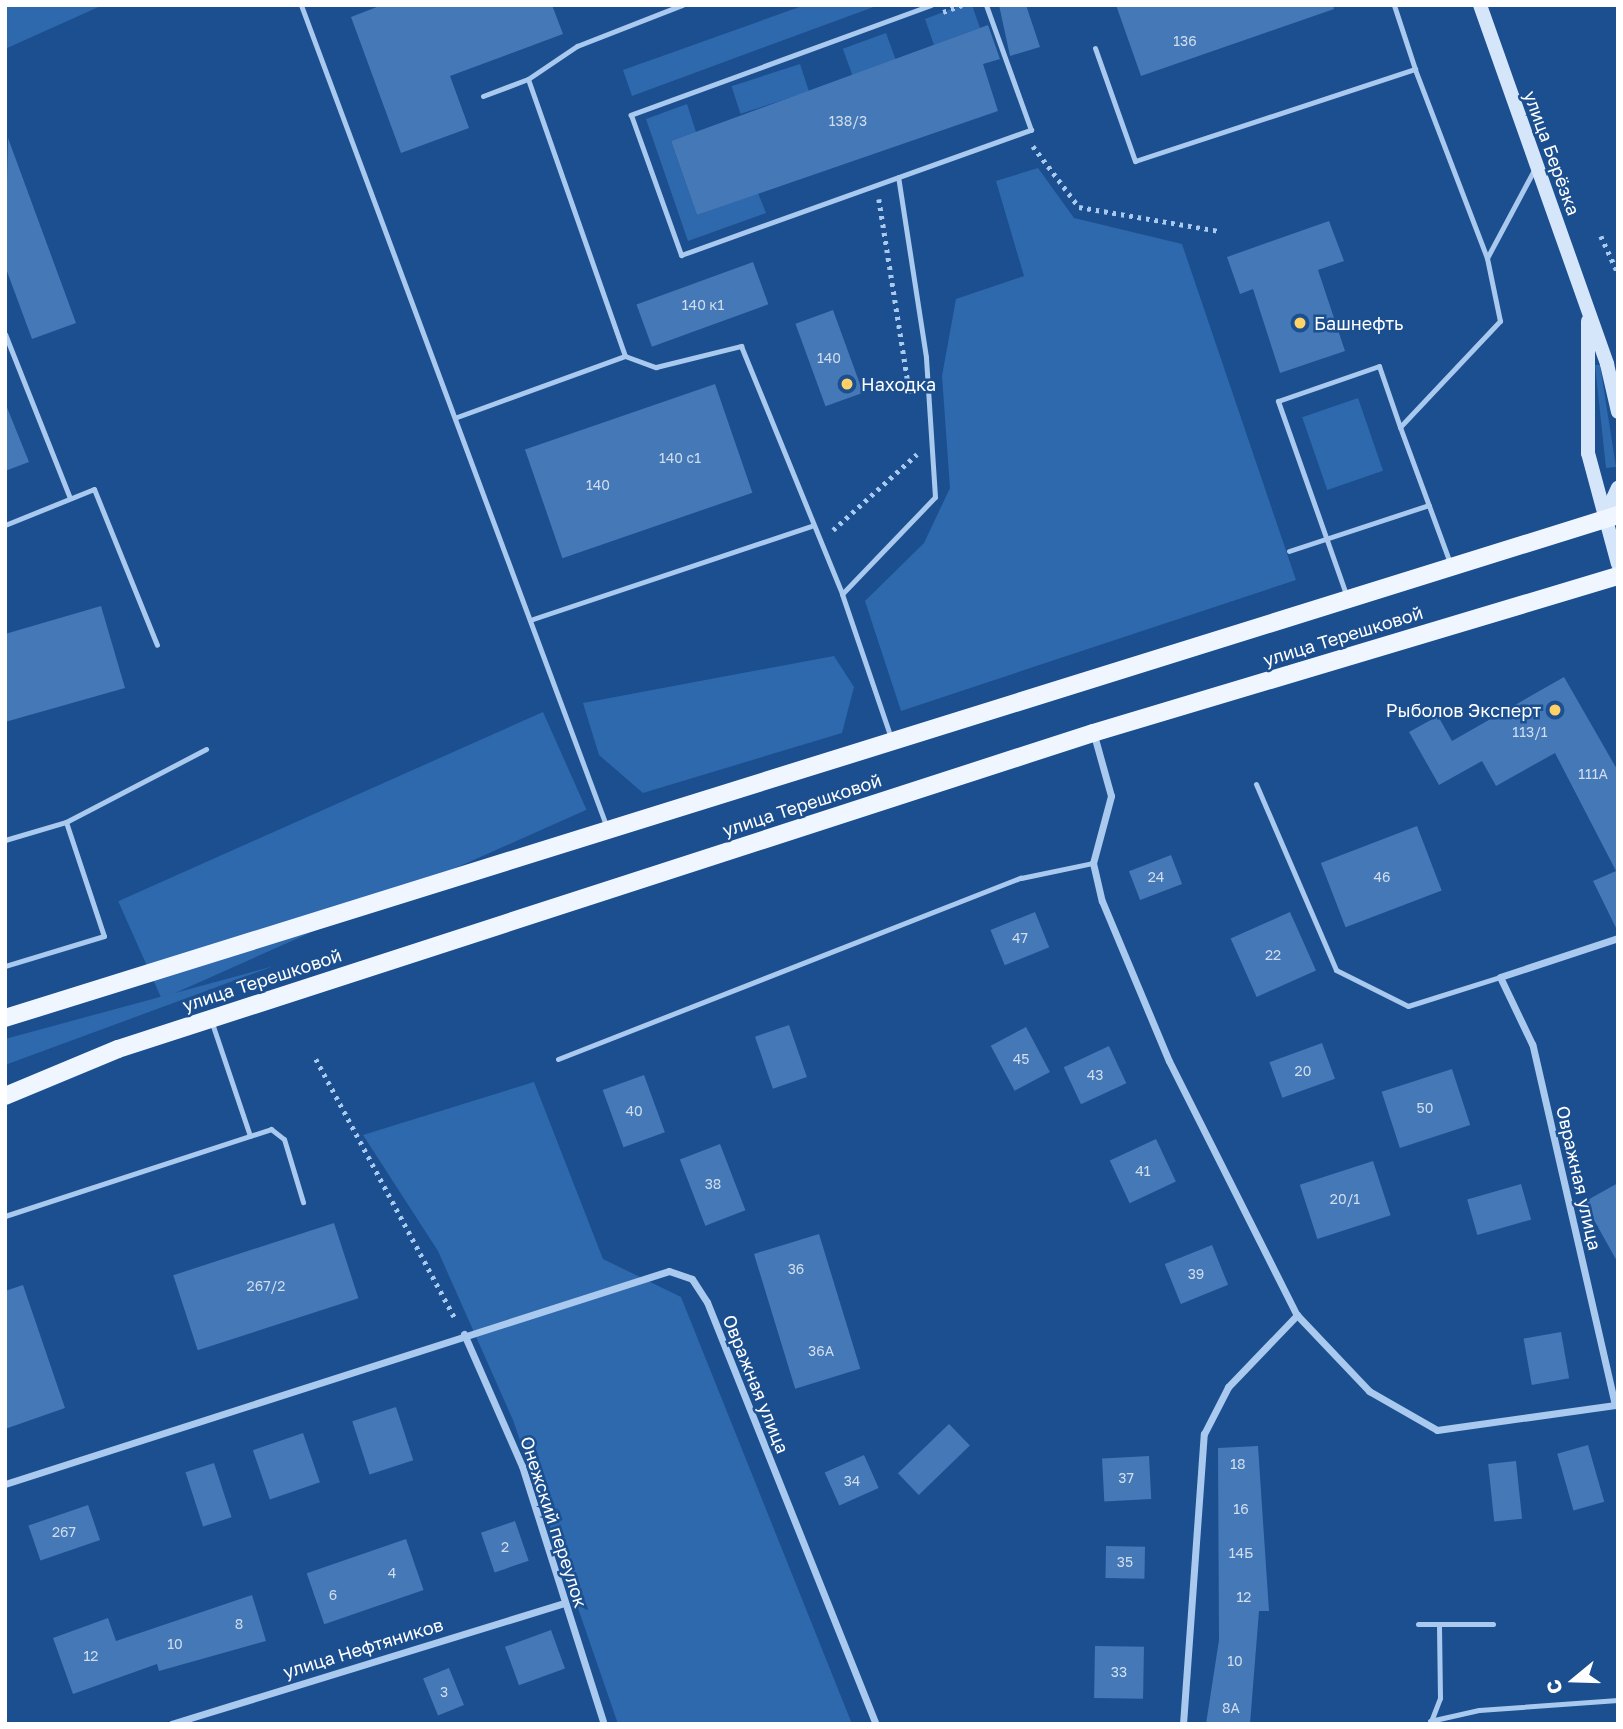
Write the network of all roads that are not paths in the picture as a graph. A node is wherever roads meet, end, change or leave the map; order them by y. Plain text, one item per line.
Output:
1 (301, 5) edge
2 (682, 5) edge
3 (931, 5) edge
4 (986, 5) edge
5 (1394, 5) edge
6 (1479, 5) edge
7 (1095, 48) dead end
8 (1415, 69) junction
9 (528, 79) junction
10 (483, 96) dead end
11 (1536, 166) junction
12 (898, 177) junction
13 (1487, 258) junction
14 (1588, 313) junction
15 (5, 334) edge
16 (625, 356) junction
17 (1618, 412) edge
18 (457, 417) junction
19 (1400, 427) junction
20 (1618, 488) edge
21 (71, 498) junction
22 (1429, 505) junction
23 (1610, 519) edge
24 (5, 525) edge
25 (811, 526) junction
26 (1328, 539) junction
27 (1289, 551) dead end
28 (1618, 564) edge
29 (1452, 569) junction
30 (1618, 576) edge
31 (842, 594) junction
32 (1348, 601) junction
33 (533, 619) junction
34 (157, 645) dead end
35 (1094, 733) junction
36 (893, 742) junction
37 (206, 749) dead end
38 (1256, 784) dead end
39 (66, 822) junction
40 (608, 831) junction
41 (5, 840) edge
42 (1093, 863) junction
43 (1618, 938) edge
44 (5, 966) edge
45 (1500, 977) junction
46 (5, 1018) edge
47 (210, 1019) junction
48 (558, 1059) dead end
49 (5, 1096) edge
50 (250, 1136) junction
51 (303, 1202) dead end
52 (5, 1216) edge
53 (1297, 1315) junction
54 (464, 1334) junction
55 (1616, 1405) edge
56 (5, 1484) edge
57 (564, 1603) junction
58 (1493, 1624) dead end
59 (1418, 1625) dead end
60 (1439, 1627) junction
61 (1618, 1700) edge
62 (1430, 1723) edge
63 (171, 1724) edge
64 (604, 1724) edge
65 (876, 1724) edge
66 (1183, 1724) edge

1 - 18 lane
2 - 9 lane
3 - 12 lane
4 - 12 lane
5 - 8 lane
6 - 11 main road, улица Берёзка
7 - 8 lane
8 - 13 lane
9 - 10 lane
9 - 16 lane
11 - 13 lane
11 - 14 main road, улица Берёзка
12 - 31 lane
13 - 19 lane
14 - 17 main road, улица Берёзка
14 - 23 main road, улица Берёзка
15 - 21 lane
16 - 18 lane
16 - 25 lane
18 - 33 lane
19 - 22 lane
19 - 26 lane
20 - 23 main road
21 - 24 lane
21 - 34 lane
22 - 26 lane
22 - 29 lane
23 - 28 main road, улица Берёзка
23 - 29 main road, улица Терешковой
25 - 31 lane
25 - 33 lane
26 - 27 lane
26 - 32 lane
29 - 32 main road, улица Терешковой
30 - 35 main road, улица Терешковой
31 - 36 lane
32 - 36 main road, улица Терешковой
33 - 40 lane
35 - 42 street, Овражная улица
35 - 47 main road, улица Терешковой
36 - 40 main road, улица Терешковой
37 - 39 lane
38 - 45 lane
39 - 41 lane
39 - 44 lane
40 - 46 main road, улица Терешковой
42 - 48 lane
42 - 53 street, Овражная улица
43 - 45 street
45 - 55 street, Овражная улица
47 - 49 main road, улица Терешковой
47 - 50 lane
50 - 51 lane
50 - 52 lane
53 - 55 street, Овражная улица
53 - 66 street
54 - 56 street, Овражная улица
54 - 57 street, Онежский переулок
54 - 65 street, Овражная улица
57 - 63 street, улица Нефтяников
57 - 64 street, Онежский переулок
58 - 60 lane
59 - 60 lane
60 - 62 lane
61 - 62 lane

